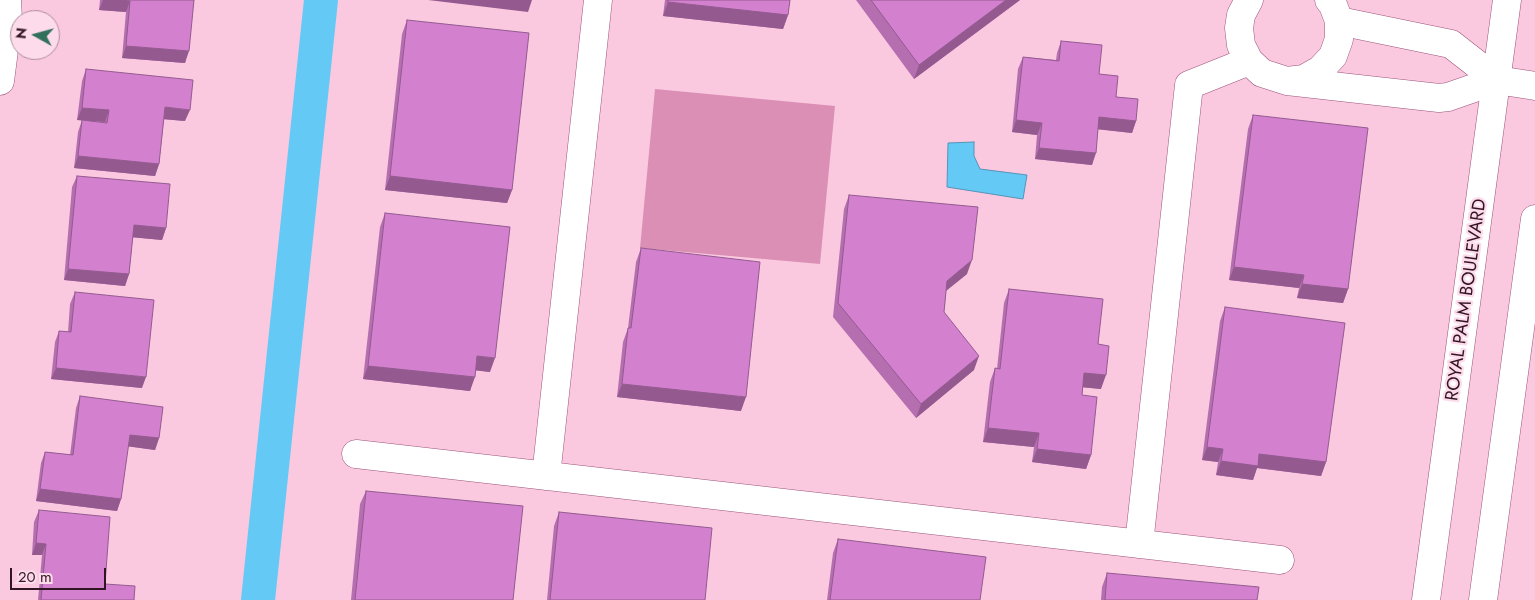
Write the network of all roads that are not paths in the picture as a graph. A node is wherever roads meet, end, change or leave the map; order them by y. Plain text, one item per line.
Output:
1 (7, 0) edge
2 (598, 0) edge
3 (1249, 0) edge
4 (1507, 0) edge
5 (1334, 11) edge
6 (1249, 61) junction
7 (1497, 80) junction
8 (0, 81) edge
9 (1287, 81) junction
10 (1535, 86) edge
11 (1535, 219) edge
12 (356, 454) dead end
13 (546, 476) junction
14 (1139, 544) junction
15 (1280, 560) dead end
16 (1426, 600) edge
17 (1483, 600) edge

1 - 8 street
2 - 13 street
3 - 6 street
4 - 7 street, ROYAL PALM BOULEVARD
5 - 7 street
5 - 9 street
6 - 9 street
6 - 14 street
7 - 9 street
7 - 10 street
7 - 16 street, ROYAL PALM BOULEVARD
11 - 17 street
12 - 13 street
13 - 14 street
14 - 15 street

